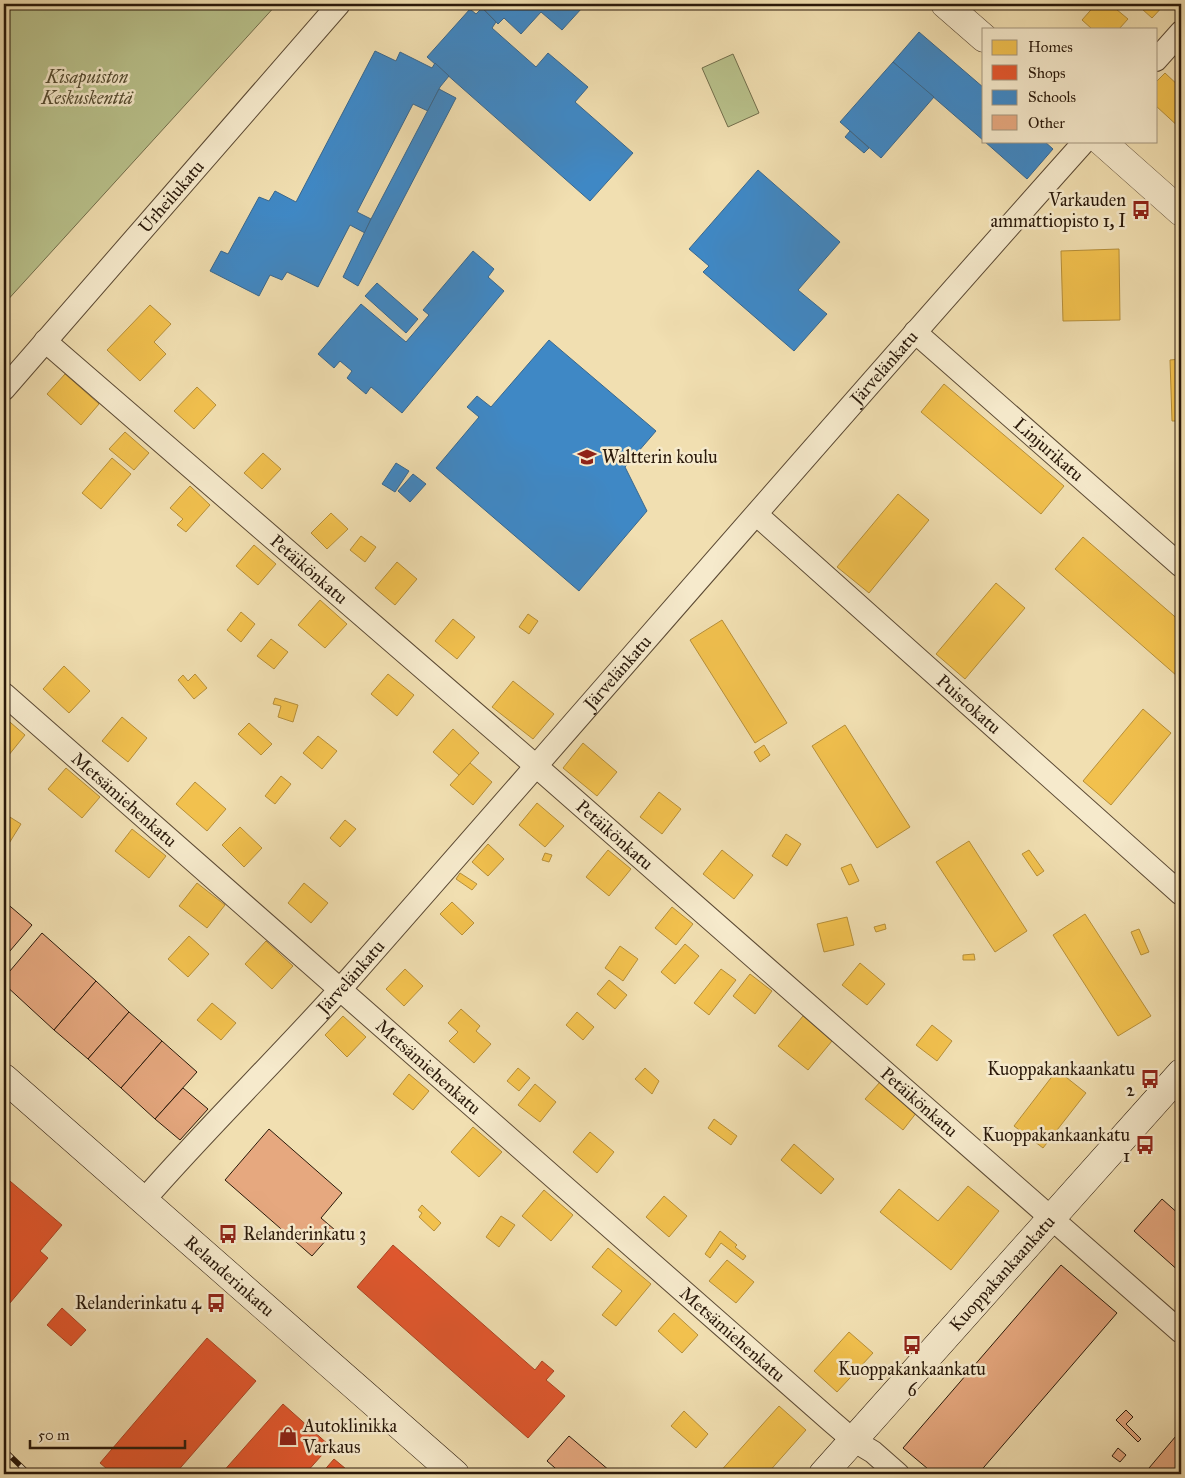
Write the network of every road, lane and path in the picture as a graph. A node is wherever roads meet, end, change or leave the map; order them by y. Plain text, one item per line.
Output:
1 (339, 4) edge
2 (946, 4) edge
3 (1181, 32) edge
4 (982, 36) edge
5 (1158, 58) edge
6 (1085, 142) edge
7 (1102, 142) edge
8 (1181, 212) edge
9 (915, 332) junction
10 (45, 341) junction
11 (4, 389) edge
12 (757, 515) junction
13 (1181, 566) edge
14 (4, 694) edge
15 (536, 766) junction
16 (1181, 894) edge
17 (340, 990) junction
18 (1181, 1072) edge
19 (4, 1078) edge
20 (144, 1200) junction
21 (1050, 1218) junction
22 (1181, 1332) edge
23 (853, 1440) junction
24 (455, 1474) edge
25 (823, 1474) edge
26 (898, 1474) edge

1 - 10 street, Urheilukatu
2 - 4 main road
3 - 5 street
6 - 9 street, Järvelänkatu
7 - 8 main road
9 - 12 street, Järvelänkatu
9 - 13 street, Linjurikatu
10 - 11 street, Urheilukatu
10 - 15 street, Petäikönkatu
12 - 15 street, Järvelänkatu
12 - 16 street, Puistokatu
14 - 17 street, Metsämiehenkatu
15 - 17 street, Järvelänkatu
15 - 21 street, Petäikönkatu
17 - 20 street, Järvelänkatu
17 - 23 street, Metsämiehenkatu
18 - 21 main road, Kuoppakankaankatu
19 - 20 main road, Relanderinkatu
20 - 24 main road, Relanderinkatu
21 - 22 street, Petäikönkatu
21 - 23 main road, Kuoppakankaankatu
23 - 25 main road, Kuoppakankaankatu
23 - 26 street, Metsämiehenkatu

